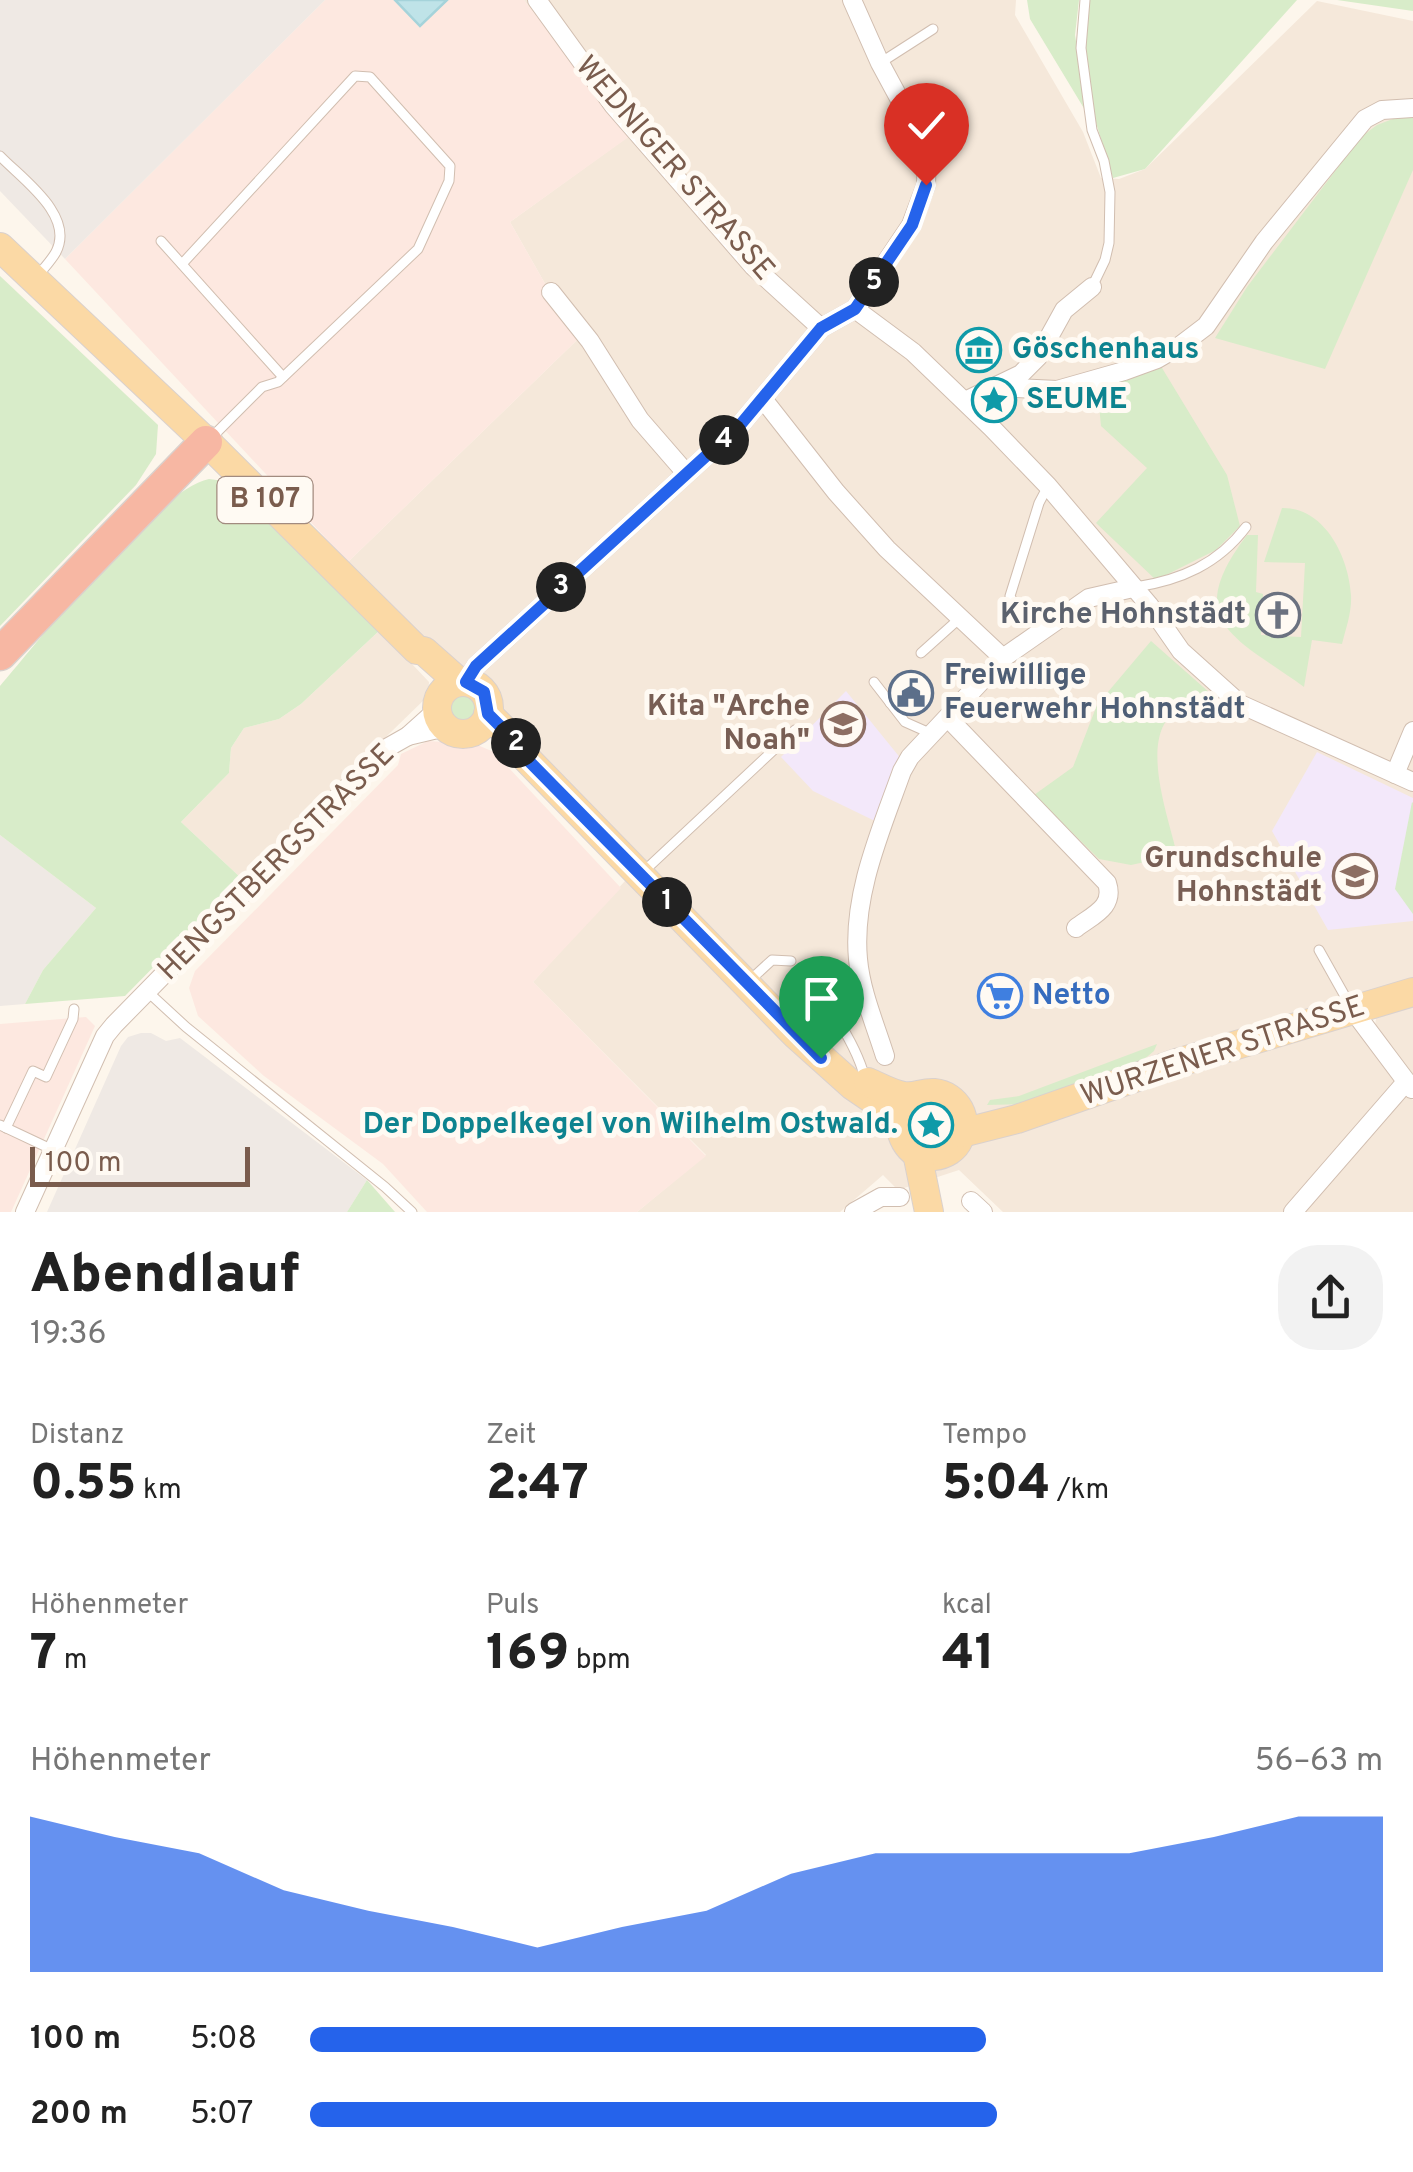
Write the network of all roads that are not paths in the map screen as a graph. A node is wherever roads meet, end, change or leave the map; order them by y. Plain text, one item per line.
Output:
1 (537, 0) edge
2 (852, 0) edge
3 (1085, 0) edge
4 (932, 29) dead end
5 (880, 63) junction
6 (1413, 108) edge
7 (0, 156) edge
8 (161, 241) dead end
9 (0, 247) edge
10 (182, 264) junction
11 (34, 280) junction
12 (1092, 287) joint
13 (550, 292) dead end
14 (855, 309) junction
15 (821, 328) junction
16 (283, 378) junction
17 (998, 387) junction
18 (764, 399) junction
19 (965, 401) junction
20 (206, 442) junction
21 (686, 473) junction
22 (1048, 486) junction
23 (1246, 527) dead end
24 (1133, 588) junction
25 (961, 618) junction
26 (1042, 630) junction
27 (3, 649) edge
28 (921, 653) dead end
29 (1003, 658) junction
30 (874, 682) dead end
31 (906, 692) dead end
32 (450, 699) junction
33 (890, 703) junction
34 (948, 718) junction
35 (482, 722) junction
36 (795, 730) dead end
37 (1413, 730) edge
38 (932, 734) junction
39 (1395, 774) junction
40 (1413, 782) edge
41 (640, 875) junction
42 (1076, 928) dead end
43 (1319, 950) dead end
44 (791, 961) dead end
45 (803, 972) dead end
46 (746, 984) junction
47 (148, 992) junction
48 (1413, 992) edge
49 (74, 1009) dead end
50 (1352, 1009) junction
51 (885, 1056) dead end
52 (854, 1078) junction
53 (1410, 1086) edge
54 (908, 1108) junction
55 (960, 1120) junction
56 (3, 1127) edge
57 (53, 1150) junction
58 (928, 1154) junction
59 (901, 1204) edge
60 (26, 1212) edge
61 (412, 1212) edge
62 (854, 1212) edge
63 (929, 1212) edge
64 (944, 1212) edge
65 (1292, 1212) edge

1 - 15 street, WEDNIGER STRASSE
2 - 5 street
3 - 12 lane
4 - 5 lane
5 - 14 street
6 - 17 street
7 - 11 lane
8 - 10 lane
9 - 11 main road, WURZENER STRASSE / B 107
10 - 16 lane
10 - 16 lane
11 - 20 main road, WURZENER STRASSE / B 107
12 - 17 street
13 - 21 street
14 - 15 street
14 - 19 street
15 - 18 street
16 - 20 lane
17 - 19 street
18 - 21 street
18 - 25 street
19 - 22 street
20 - 27 highway
20 - 32 main road, WURZENER STRASSE / B 107
21 - 32 street
22 - 24 street
22 - 26 lane
23 - 24 lane
24 - 26 street
24 - 39 street
25 - 28 lane
25 - 29 street
26 - 29 street
29 - 34 street
30 - 33 lane
31 - 33 lane
32 - 35 main road, WURZENER STRASSE / B 107
32 - 35 main road, WURZENER STRASSE / B 107
32 - 47 street, HENGSTBERGSTRASSE
33 - 38 lane
34 - 38 street
34 - 42 street
35 - 41 main road, WURZENER STRASSE / B 107
36 - 41 lane
37 - 39 street
38 - 51 street
39 - 40 street
41 - 46 main road, WURZENER STRASSE / B 107
43 - 50 lane
44 - 46 lane
45 - 52 lane
46 - 52 main road, WURZENER STRASSE / B 107
47 - 57 street, HENGSTBERGSTRASSE
47 - 61 lane, HENGSTBERGSTRASSE
48 - 50 main road, WURZENER STRASSE / B 107
49 - 56 lane
50 - 53 street
50 - 55 main road, WURZENER STRASSE / B 107
52 - 54 main road, WURZENER STRASSE / B 107
53 - 65 street
54 - 55 main road, WURZENER STRASSE / B 107
54 - 58 main road, WURZENER STRASSE / B 107
55 - 58 main road
56 - 57 lane
57 - 60 street, HENGSTBERGSTRASSE
58 - 63 main road
58 - 64 main road
59 - 62 street

